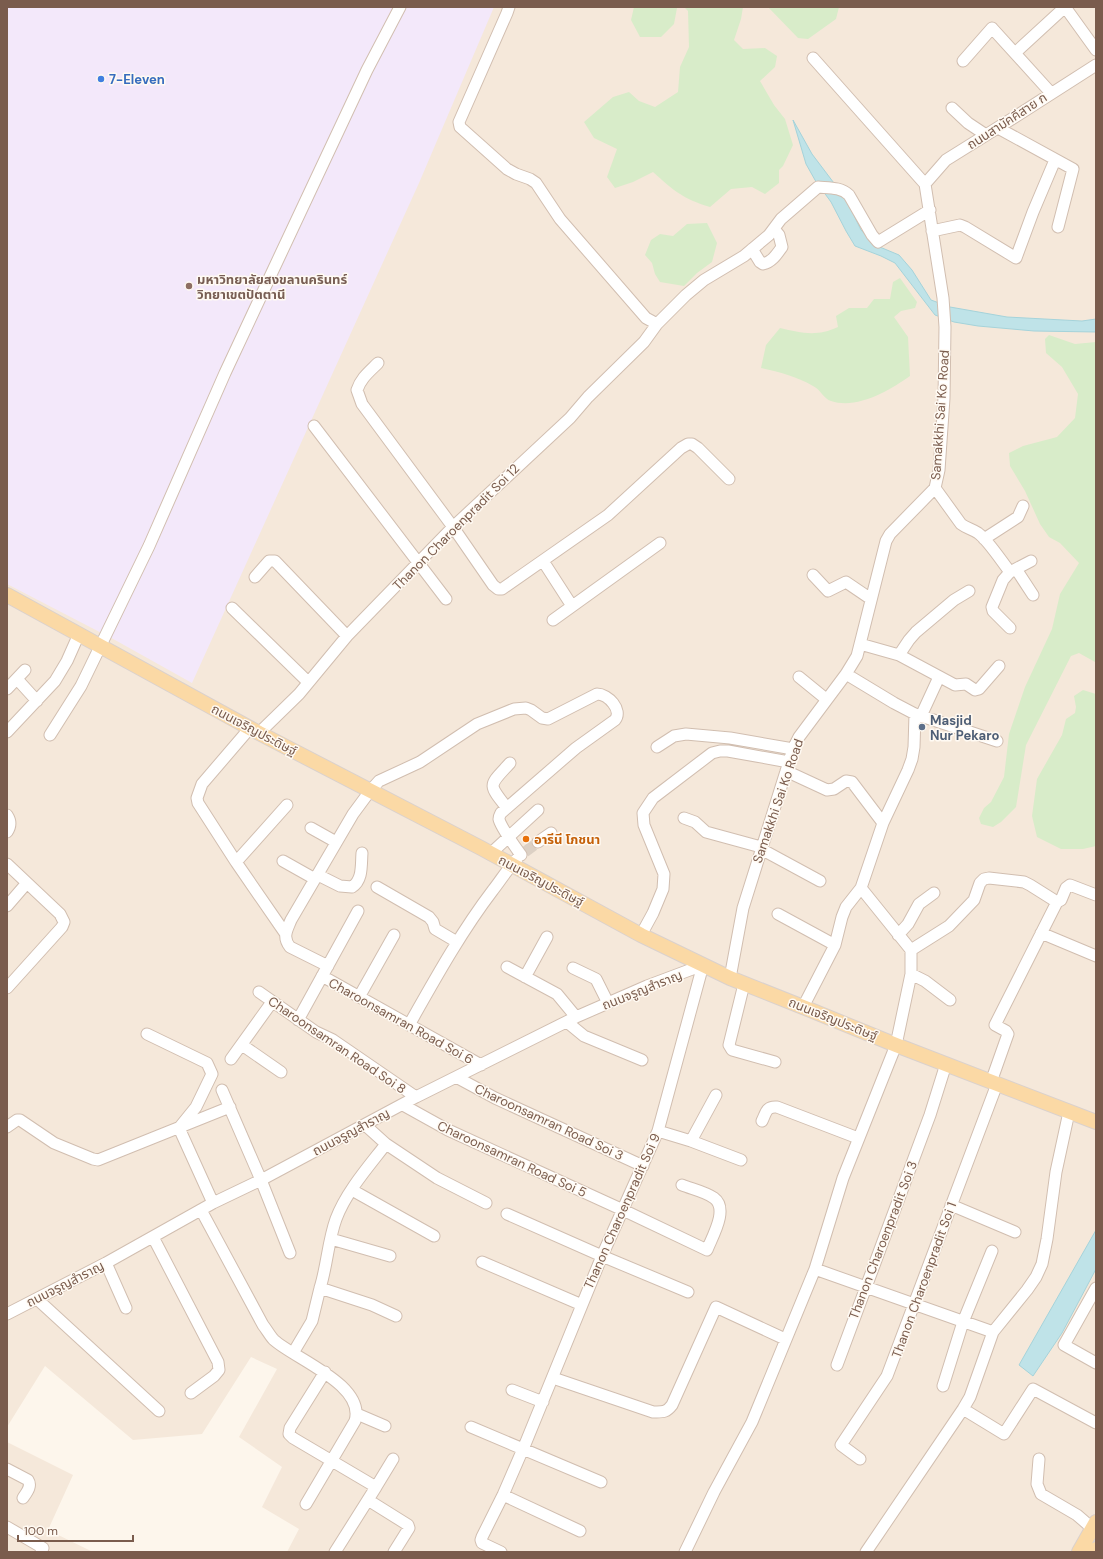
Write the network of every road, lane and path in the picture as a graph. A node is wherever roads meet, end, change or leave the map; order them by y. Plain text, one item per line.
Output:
1 (400, 7) edge
2 (508, 7) edge
3 (1065, 8) edge
4 (1096, 50) edge
5 (1015, 53) junction
6 (813, 58) dead end
7 (963, 61) dead end
8 (1096, 65) edge
9 (1051, 93) junction
10 (952, 108) dead end
11 (998, 128) junction
12 (986, 136) junction
13 (1056, 160) junction
14 (925, 184) junction
15 (930, 210) junction
16 (1058, 227) dead end
17 (774, 229) junction
18 (932, 231) junction
19 (752, 249) junction
20 (657, 324) junction
21 (378, 364) dead end
22 (314, 426) dead end
23 (729, 479) dead end
24 (935, 488) junction
25 (1024, 506) dead end
26 (453, 527) junction
27 (984, 539) junction
28 (660, 543) dead end
29 (543, 561) junction
30 (1030, 561) dead end
31 (419, 562) junction
32 (1013, 571) junction
33 (813, 575) dead end
34 (255, 577) dead end
35 (969, 591) dead end
36 (1033, 595) dead end
37 (7, 596) edge
38 (446, 599) dead end
39 (871, 599) junction
40 (572, 606) junction
41 (232, 608) dead end
42 (553, 620) dead end
43 (1010, 628) dead end
44 (79, 634) junction
45 (347, 636) junction
46 (860, 644) junction
47 (99, 646) junction
48 (899, 655) junction
49 (999, 666) dead end
50 (25, 670) dead end
51 (846, 674) junction
52 (799, 677) dead end
53 (940, 677) junction
54 (16, 679) junction
55 (308, 682) junction
56 (7, 690) edge
57 (826, 699) junction
58 (37, 701) junction
59 (918, 715) junction
60 (254, 730) junction
61 (7, 732) edge
62 (50, 734) dead end
63 (997, 741) dead end
64 (657, 747) dead end
65 (793, 749) junction
66 (510, 763) dead end
67 (787, 766) junction
68 (370, 791) junction
69 (287, 805) dead end
70 (507, 808) junction
71 (538, 810) dead end
72 (7, 816) edge
73 (684, 818) dead end
74 (883, 823) junction
75 (311, 828) dead end
76 (7, 832) edge
77 (551, 833) dead end
78 (509, 837) junction
79 (336, 842) junction
80 (538, 842) tunnel mouth
81 (761, 848) junction
82 (362, 853) dead end
83 (490, 854) junction
84 (284, 861) dead end
85 (236, 862) junction
86 (7, 864) edge
87 (511, 865) junction
88 (316, 877) junction
89 (820, 881) dead end
90 (26, 884) junction
91 (377, 886) dead end
92 (861, 888) junction
93 (934, 893) dead end
94 (1096, 895) edge
95 (1057, 902) junction
96 (7, 906) edge
97 (358, 911) dead end
98 (778, 914) dead end
99 (285, 933) junction
100 (1041, 933) junction
101 (394, 935) dead end
102 (640, 935) junction
103 (898, 935) junction
104 (547, 937) dead end
105 (457, 942) junction
106 (835, 945) junction
107 (911, 950) junction
108 (1096, 956) edge
109 (703, 965) junction
110 (328, 966) junction
111 (507, 967) dead end
112 (573, 968) dead end
113 (911, 974) junction
114 (322, 976) junction
115 (526, 977) junction
116 (730, 978) junction
117 (744, 984) junction
118 (7, 988) edge
119 (259, 992) dead end
120 (359, 997) junction
121 (950, 1000) dead end
122 (272, 1002) junction
123 (608, 1003) junction
124 (804, 1006) junction
125 (571, 1019) junction
126 (298, 1020) junction
127 (409, 1025) junction
128 (147, 1034) dead end
129 (242, 1044) junction
130 (896, 1045) junction
131 (231, 1059) dead end
132 (642, 1060) dead end
133 (774, 1062) dead end
134 (946, 1064) junction
135 (481, 1065) junction
136 (281, 1072) dead end
137 (456, 1077) junction
138 (994, 1083) junction
139 (222, 1090) dead end
140 (716, 1095) dead end
141 (416, 1097) junction
142 (403, 1105) junction
143 (230, 1108) junction
144 (1069, 1112) junction
145 (762, 1121) dead end
146 (1096, 1122) edge
147 (365, 1125) junction
148 (7, 1128) edge
149 (179, 1128) junction
150 (658, 1131) junction
151 (858, 1138) junction
152 (691, 1141) junction
153 (386, 1144) junction
154 (741, 1160) dead end
155 (643, 1166) junction
156 (261, 1180) junction
157 (682, 1185) dead end
158 (352, 1190) junction
159 (213, 1203) junction
160 (486, 1204) dead end
161 (951, 1205) junction
162 (201, 1210) junction
163 (623, 1210) junction
164 (508, 1214) dead end
165 (1015, 1232) dead end
166 (434, 1236) dead end
167 (153, 1237) junction
168 (330, 1239) junction
169 (992, 1251) dead end
170 (290, 1253) dead end
171 (390, 1256) dead end
172 (602, 1256) junction
173 (482, 1262) dead end
174 (106, 1263) junction
175 (814, 1270) junction
176 (865, 1287) junction
177 (320, 1288) junction
178 (1096, 1288) edge
179 (688, 1292) dead end
180 (37, 1299) junction
181 (914, 1304) junction
182 (582, 1306) junction
183 (126, 1308) dead end
184 (7, 1314) edge
185 (396, 1316) dead end
186 (963, 1322) junction
187 (993, 1332) junction
188 (785, 1339) junction
189 (293, 1354) junction
190 (1096, 1362) edge
191 (837, 1365) dead end
192 (325, 1372) junction
193 (553, 1378) junction
194 (943, 1386) dead end
195 (512, 1390) dead end
196 (191, 1393) dead end
197 (543, 1402) junction
198 (963, 1409) junction
199 (159, 1410) dead end
200 (357, 1414) junction
201 (1096, 1423) edge
202 (385, 1426) dead end
203 (471, 1427) dead end
204 (523, 1450) junction
205 (393, 1459) dead end
206 (860, 1459) dead end
207 (1039, 1459) dead end
208 (332, 1461) junction
209 (7, 1469) edge
210 (601, 1482) dead end
211 (376, 1487) junction
212 (503, 1495) junction
213 (23, 1498) dead end
214 (368, 1500) junction
215 (306, 1504) dead end
216 (1094, 1525) edge
217 (7, 1527) edge
218 (580, 1531) dead end
219 (1096, 1549) edge
220 (41, 1552) edge
221 (335, 1552) edge
222 (394, 1552) edge
223 (500, 1552) edge
224 (685, 1552) edge
225 (866, 1552) edge
226 (1079, 1552) edge
227 (1094, 1552) edge

1 - 47 street
2 - 20 street
3 - 4 street
3 - 5 street
5 - 7 street
5 - 9 street
6 - 14 street
8 - 9 street, ถนนสามัคคีสาย ก
9 - 11 street, ถนนสามัคคีสาย ก
10 - 12 street
11 - 12 street, ถนนสามัคคีสาย ก
11 - 13 street
12 - 14 street, ถนนสามัคคีสาย ก
13 - 16 street
13 - 18 street
14 - 15 street, Samakkhi Sai Ko Road
15 - 17 street, Thanon Charoenpradit Soi 12
15 - 18 street, Samakkhi Sai Ko Road
17 - 19 street, Thanon Charoenpradit Soi 12
17 - 19 street
18 - 24 street, Samakkhi Sai Ko Road
19 - 20 street, Thanon Charoenpradit Soi 12
20 - 26 street, Thanon Charoenpradit Soi 12
21 - 26 street
22 - 31 street
23 - 29 street
24 - 27 street
24 - 39 street, Samakkhi Sai Ko Road
25 - 27 street
26 - 29 street
26 - 31 street, Thanon Charoenpradit Soi 12
27 - 32 street
28 - 40 street
29 - 40 street
30 - 32 street
31 - 38 street
31 - 45 street, Thanon Charoenpradit Soi 12
32 - 36 street
32 - 43 street
33 - 39 street
34 - 45 street
35 - 48 street
37 - 44 main road, ถนนเจริญประดิษฐ์
39 - 46 street, Samakkhi Sai Ko Road
40 - 42 street
41 - 55 street
44 - 47 main road, ถนนเจริญประดิษฐ์
44 - 58 street
45 - 55 street, Thanon Charoenpradit Soi 12
46 - 48 street
46 - 51 street, Samakkhi Sai Ko Road
47 - 60 main road, ถนนเจริญประดิษฐ์
47 - 62 street
48 - 53 street
49 - 53 street
50 - 54 street
51 - 57 street, Samakkhi Sai Ko Road
51 - 59 street
52 - 57 street
53 - 59 street
54 - 56 street
54 - 58 street
55 - 60 street, Thanon Charoenpradit Soi 12
57 - 65 street, Samakkhi Sai Ko Road
58 - 61 street
59 - 63 street
59 - 74 street
60 - 68 main road, ถนนเจริญประดิษฐ์
60 - 85 street, Thanon Charoenpradit Soi 12
64 - 65 street
65 - 67 street, Samakkhi Sai Ko Road
66 - 70 street
67 - 74 street
67 - 81 street, Samakkhi Sai Ko Road
67 - 102 street
68 - 70 street
68 - 79 street
68 - 83 main road, ถนนเจริญประดิษฐ์
69 - 85 street
70 - 78 street
71 - 78 street
72 - 76 street
73 - 81 street
74 - 92 street
75 - 79 street
77 - 80 street
78 - 83 street
78 - 87 street
79 - 88 street
81 - 89 street
81 - 116 street, Samakkhi Sai Ko Road
82 - 88 street
83 - 87 main road, ถนนเจริญประดิษฐ์
84 - 88 street
85 - 99 street
86 - 90 street
87 - 102 main road, ถนนเจริญประดิษฐ์
87 - 105 street
88 - 99 street
90 - 96 street
90 - 118 street
91 - 105 street
92 - 103 street
92 - 106 street
93 - 103 street
94 - 95 street
95 - 100 street
95 - 107 street
97 - 110 street
98 - 106 street
99 - 110 street
100 - 108 street
100 - 138 street, Thanon Charoenpradit Soi 1
101 - 120 street
102 - 109 main road, ถนนเจริญประดิษฐ์
103 - 107 street
104 - 115 street
105 - 127 street
106 - 124 street
107 - 113 street
109 - 116 main road, ถนนเจริญประดิษฐ์
109 - 123 street, ถนนจรูญสำราญ
109 - 150 street, Thanon Charoenpradit Soi 9
110 - 114 street
111 - 115 street
112 - 123 street
113 - 121 street
113 - 130 street
114 - 120 street, Charoonsamran Road Soi 6
114 - 126 street
115 - 125 street
116 - 117 main road, ถนนเจริญประดิษฐ์
117 - 124 main road, ถนนเจริญประดิษฐ์
117 - 133 street
119 - 122 street, Charoonsamran Road Soi 8
120 - 127 street, Charoonsamran Road Soi 6
122 - 126 street, Charoonsamran Road Soi 8
122 - 129 street
123 - 125 street, ถนนจรูญสำราญ
124 - 130 main road, ถนนเจริญประดิษฐ์
125 - 132 street
125 - 135 street, ถนนจรูญสำราญ
126 - 141 street, Charoonsamran Road Soi 8
127 - 135 street, Charoonsamran Road Soi 6
128 - 149 street
129 - 131 street
129 - 136 street
130 - 134 main road, ถนนเจริญประดิษฐ์
130 - 151 street
134 - 138 main road, ถนนเจริญประดิษฐ์
134 - 176 street, Thanon Charoenpradit Soi 3
135 - 137 street, ถนนจรูญสำราญ
137 - 141 street, ถนนจรูญสำราญ
137 - 155 street, Charoonsamran Road Soi 3
138 - 144 main road, ถนนเจริญประดิษฐ์
138 - 161 street, Thanon Charoenpradit Soi 1
139 - 143 street
140 - 152 street
141 - 142 street, ถนนจรูญสำราญ
142 - 147 street, ถนนจรูญสำราญ
142 - 163 street, Charoonsamran Road Soi 5
143 - 149 street
143 - 156 street
144 - 146 main road, ถนนเจริญประดิษฐ์
144 - 187 street
145 - 151 street
147 - 153 street
147 - 156 street, ถนนจรูญสำราญ
148 - 149 street
149 - 159 street
150 - 152 street
150 - 155 street, Thanon Charoenpradit Soi 9
151 - 175 street
152 - 154 street
153 - 158 street
153 - 160 street
155 - 163 street, Thanon Charoenpradit Soi 9
156 - 159 street, ถนนจรูญสำราญ
156 - 170 street
157 - 163 street, Charoonsamran Road Soi 5
158 - 166 street
158 - 168 street
159 - 162 street, ถนนจรูญสำราญ
161 - 165 street
161 - 181 street, Thanon Charoenpradit Soi 1
162 - 167 street, ถนนจรูญสำราญ
162 - 189 street
163 - 172 street, Thanon Charoenpradit Soi 9
164 - 172 street
167 - 174 street, ถนนจรูญสำราญ
167 - 196 street
168 - 171 street
168 - 177 street
169 - 186 street
172 - 179 street
172 - 182 street, Thanon Charoenpradit Soi 9
173 - 182 street
174 - 180 street, ถนนจรูญสำราญ
174 - 183 street
175 - 176 street
175 - 188 street
176 - 181 street
176 - 191 street, Thanon Charoenpradit Soi 3
177 - 185 street
177 - 189 street
178 - 190 street
180 - 184 street, ถนนจรูญสำราญ
180 - 199 street
181 - 186 street
181 - 206 street, Thanon Charoenpradit Soi 1
182 - 193 street, Thanon Charoenpradit Soi 9
186 - 187 street
186 - 194 street
187 - 198 street
188 - 193 street
188 - 224 street
189 - 192 street
192 - 200 street
192 - 208 street
193 - 197 street, Thanon Charoenpradit Soi 9
195 - 197 street
197 - 204 street, Thanon Charoenpradit Soi 9
198 - 201 street
198 - 225 street
200 - 202 street
200 - 208 street
203 - 204 street
204 - 210 street
204 - 212 street, Thanon Charoenpradit Soi 9
205 - 211 street
207 - 216 street
208 - 211 street
208 - 215 street
209 - 213 street
211 - 214 street
212 - 218 street
212 - 223 street, Thanon Charoenpradit Soi 9
214 - 221 street
214 - 222 street
216 - 226 main road
217 - 220 street
219 - 227 main road

